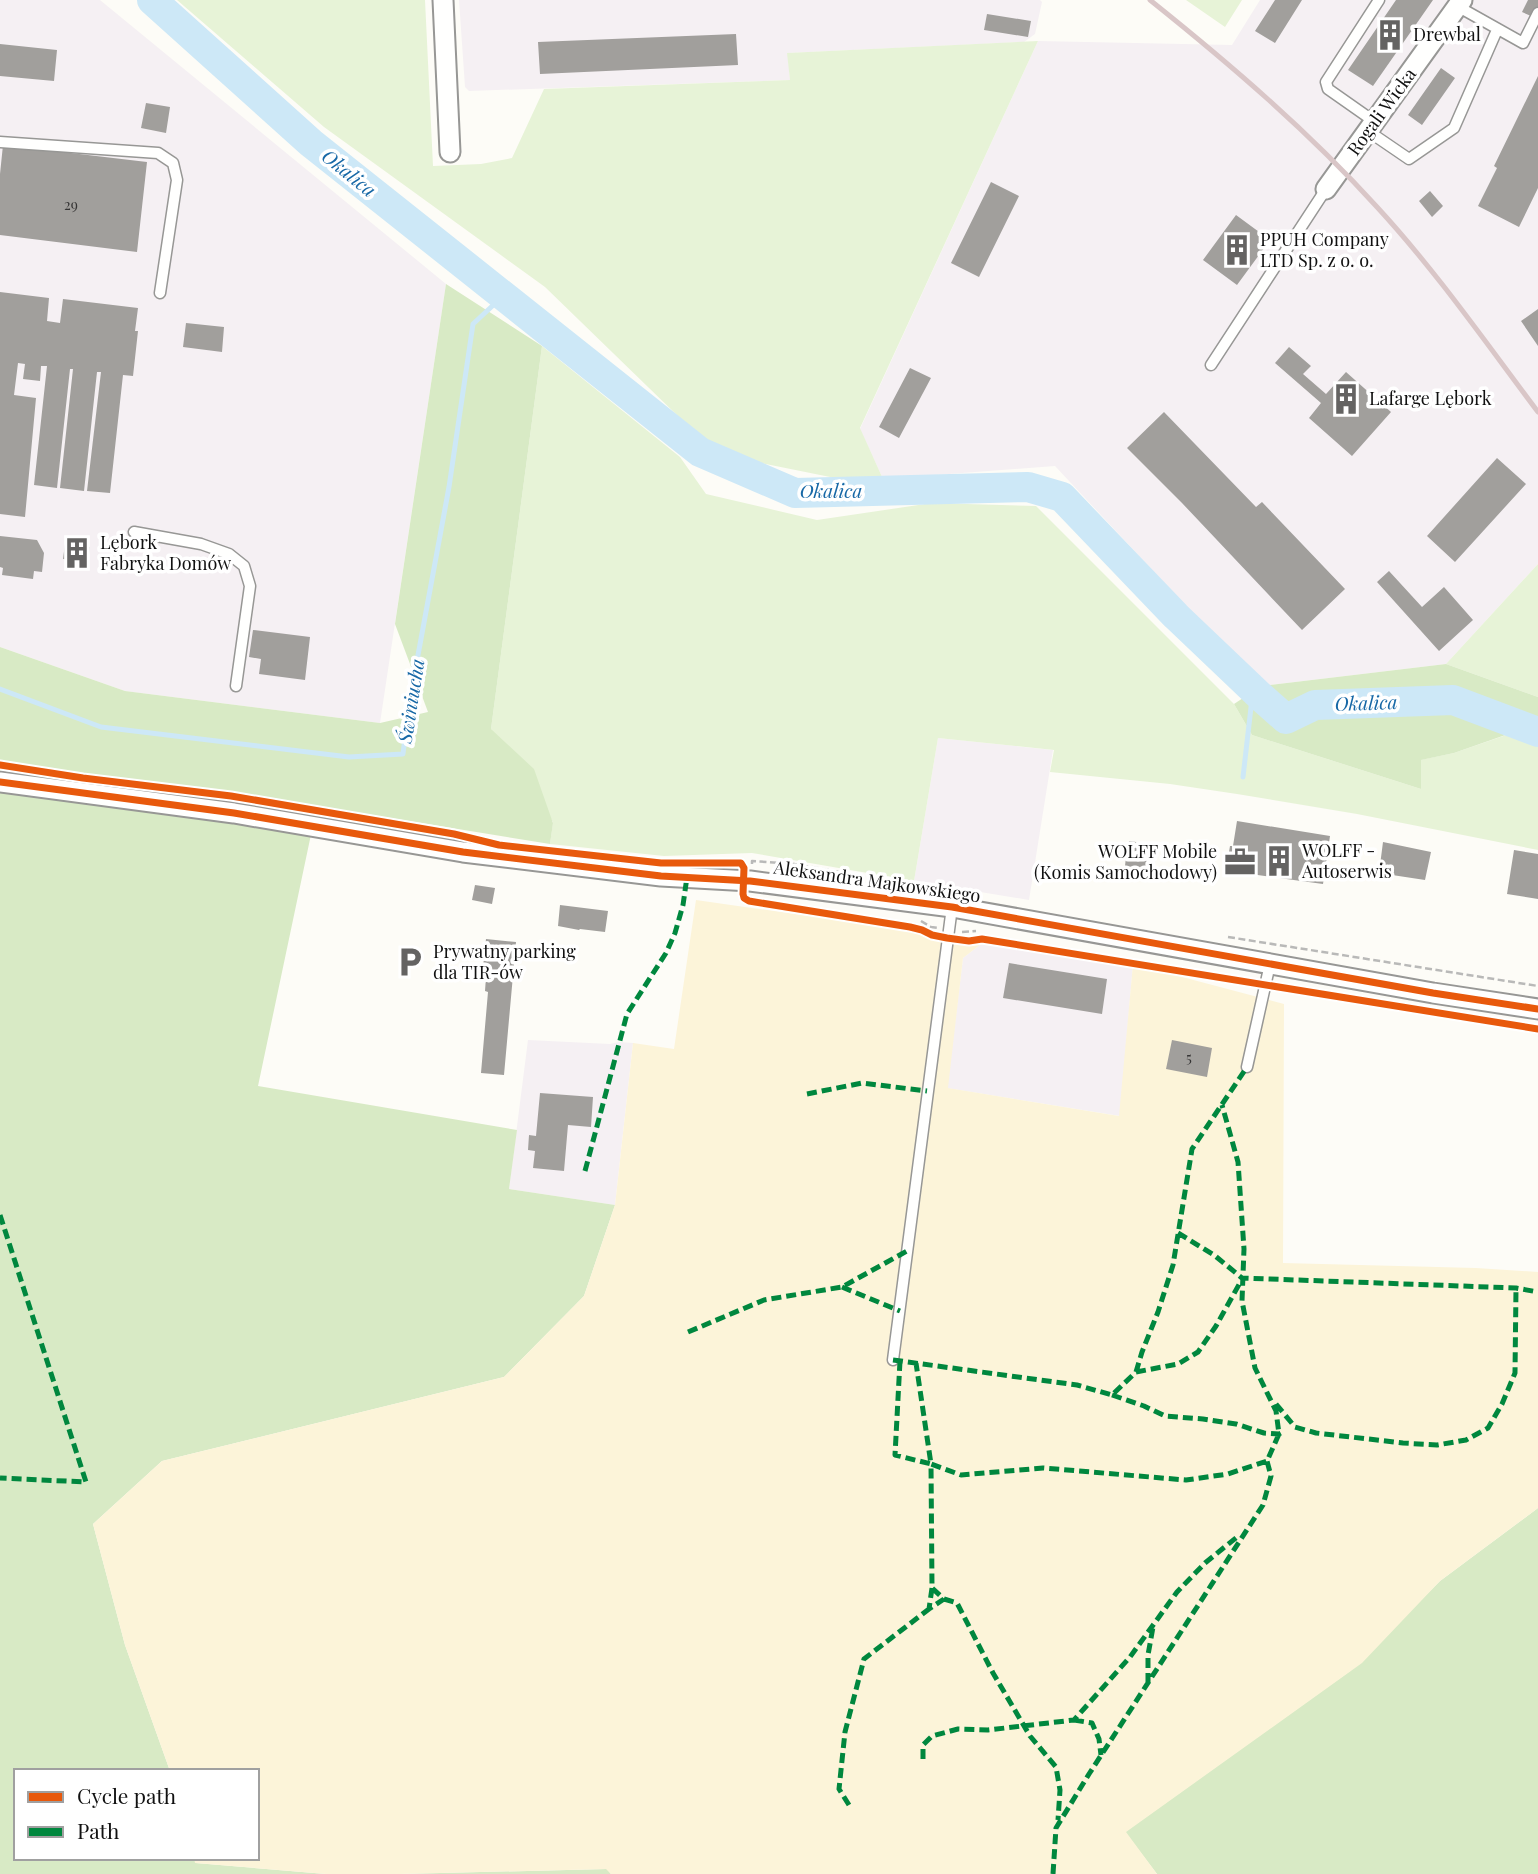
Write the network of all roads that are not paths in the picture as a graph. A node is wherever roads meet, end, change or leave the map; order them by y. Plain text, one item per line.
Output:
1 (443, 0) edge
2 (1379, 0) edge
3 (1460, 3) edge
4 (1538, 13) edge
5 (1497, 30) junction
6 (1371, 126) junction
7 (0, 142) edge
8 (450, 152) dead end
9 (1326, 189) joint
10 (160, 293) dead end
11 (1211, 365) dead end
12 (134, 532) dead end
13 (236, 686) dead end
14 (0, 782) edge
15 (952, 907) junction
16 (1270, 964) junction
17 (1538, 1009) edge
18 (1247, 1067) dead end
19 (893, 1360) dead end

1 - 8 street
2 - 6 lane
3 - 5 lane
3 - 6 street, Rogali Wicka
4 - 5 lane
5 - 6 lane
6 - 9 street, Rogali Wicka
7 - 10 lane
9 - 11 lane
12 - 13 lane
14 - 15 street, Aleksandra Majkowskiego
15 - 16 street, Aleksandra Majkowskiego
15 - 19 lane
16 - 17 street, Aleksandra Majkowskiego
16 - 18 lane

